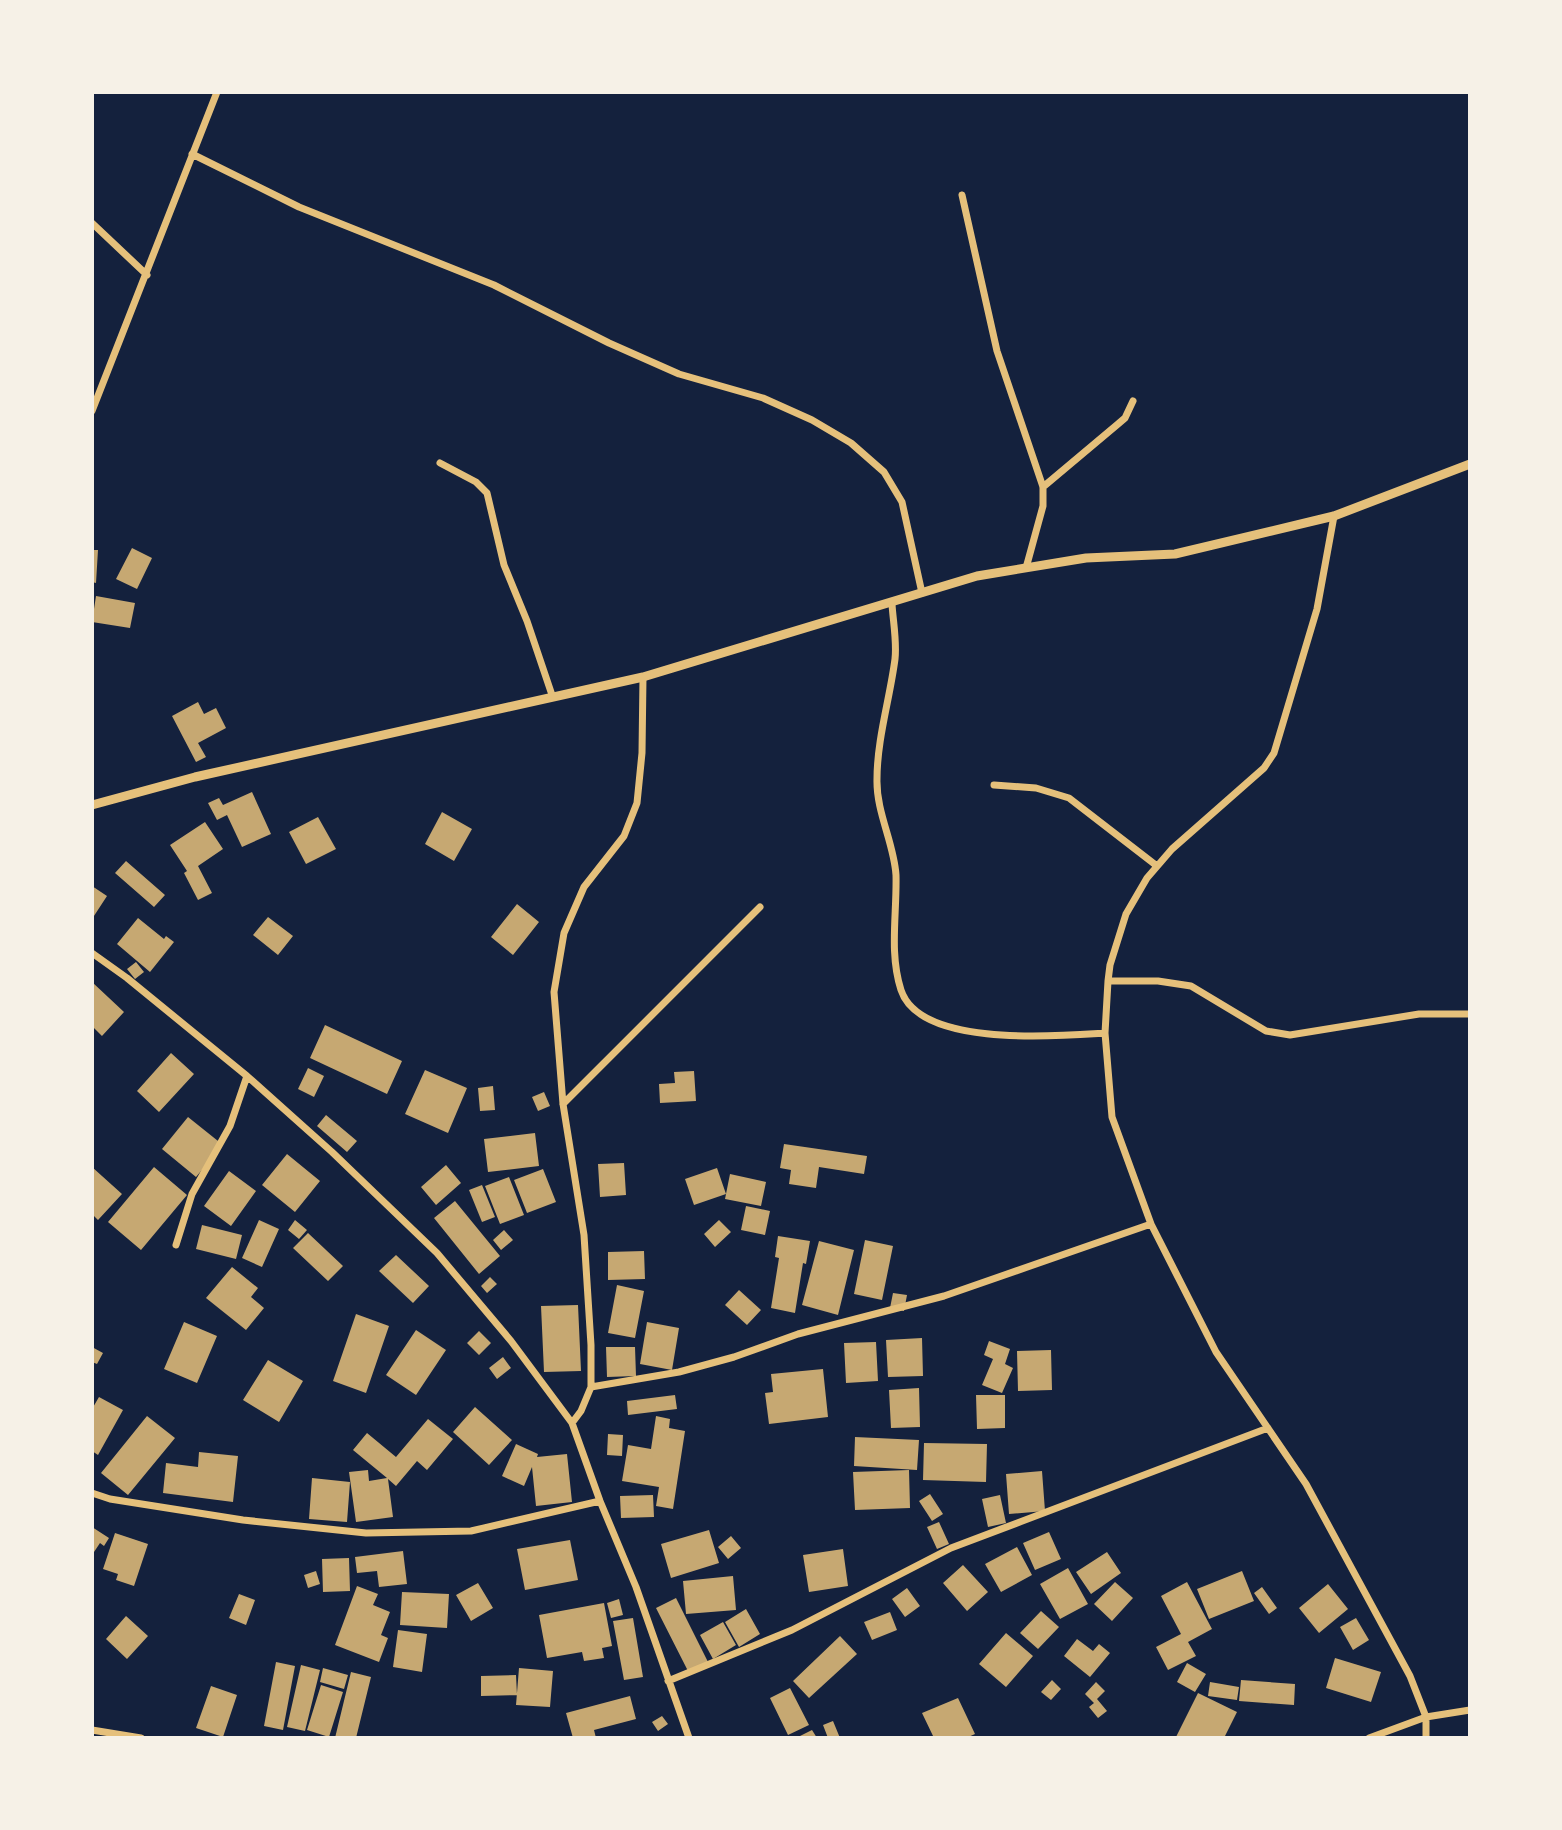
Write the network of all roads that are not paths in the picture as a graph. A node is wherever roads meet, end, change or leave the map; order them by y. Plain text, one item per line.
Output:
1 (217, 92) edge
2 (192, 154) junction
3 (962, 195) dead end
4 (92, 223) edge
5 (147, 275) junction
6 (1133, 401) dead end
7 (92, 411) edge
8 (440, 463) dead end
9 (1470, 464) edge
10 (1043, 487) junction
11 (1334, 516) junction
12 (1026, 568) junction
13 (922, 593) junction
14 (892, 604) junction
15 (643, 677) junction
16 (552, 695) junction
17 (994, 785) dead end
18 (92, 805) edge
19 (1157, 866) junction
20 (760, 907) dead end
21 (92, 953) edge
22 (1108, 981) junction
23 (1470, 1014) edge
24 (1105, 1033) junction
25 (247, 1076) junction
26 (563, 1104) junction
27 (1151, 1224) junction
28 (176, 1245) dead end
29 (591, 1387) junction
30 (572, 1423) junction
31 (1268, 1428) junction
32 (92, 1493) edge
33 (600, 1501) junction
34 (668, 1681) junction
35 (1470, 1710) edge
36 (1426, 1717) junction
37 (92, 1730) edge
38 (141, 1738) edge
39 (689, 1738) edge
40 (1369, 1738) edge
41 (1426, 1738) edge

1 - 2 street
2 - 5 street
2 - 13 street
3 - 10 street
4 - 5 street
5 - 7 street
6 - 10 street
8 - 16 street
9 - 11 street
10 - 12 street
11 - 12 street
11 - 19 street
12 - 13 street
13 - 14 street
14 - 15 street
14 - 24 street
15 - 16 street
15 - 26 street
16 - 18 street
17 - 19 street
19 - 22 street
20 - 26 street
21 - 25 street
22 - 23 street
22 - 24 street
24 - 27 street
25 - 28 street
25 - 30 street
26 - 29 street
27 - 29 street
27 - 31 street
29 - 30 street
30 - 33 street
31 - 34 street
31 - 36 street
32 - 33 street
33 - 34 street
34 - 39 street
35 - 36 street
36 - 40 street
36 - 41 street
37 - 38 street

